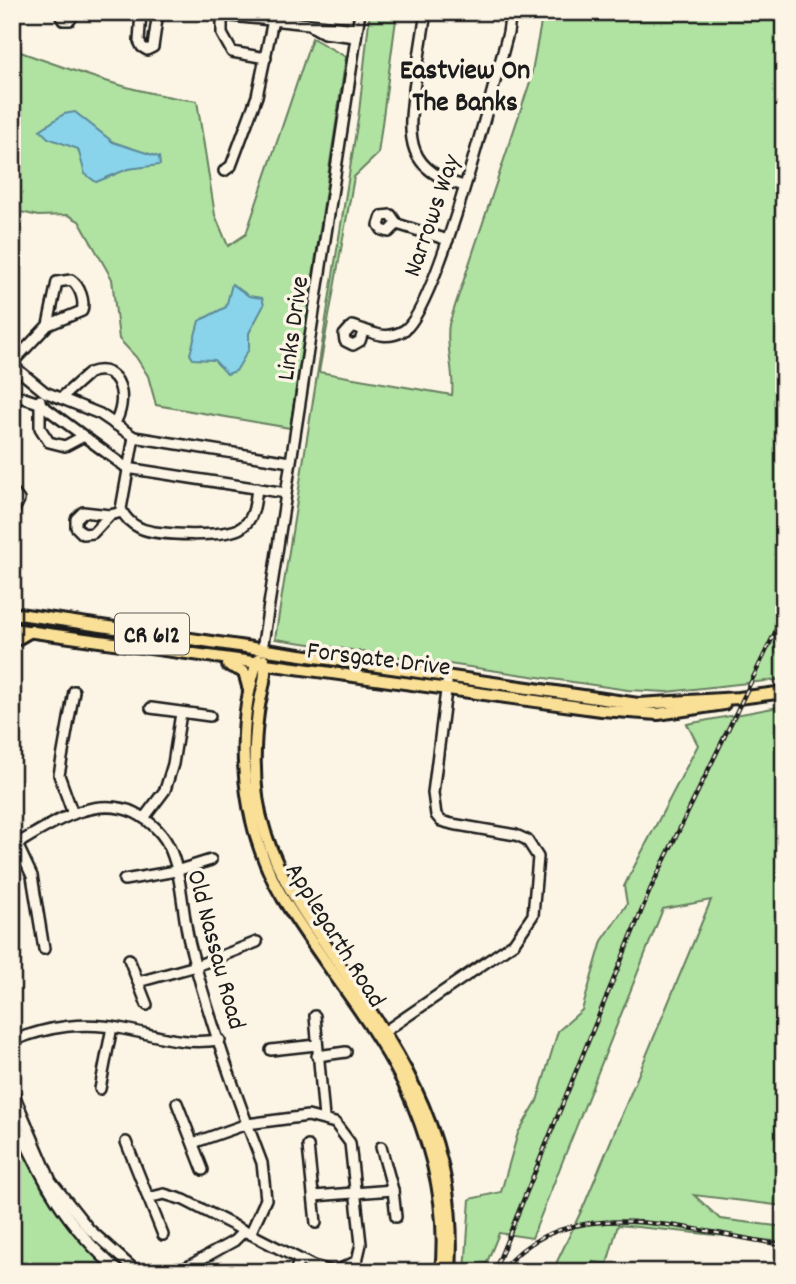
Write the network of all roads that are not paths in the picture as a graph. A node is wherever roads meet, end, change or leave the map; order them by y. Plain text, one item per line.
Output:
1 (59, 12) edge
2 (75, 12) edge
3 (141, 12) edge
4 (158, 12) edge
5 (193, 12) edge
6 (360, 12) edge
7 (426, 12) edge
8 (511, 12) edge
9 (203, 13) edge
10 (222, 15) junction
11 (273, 20) junction
12 (356, 33) junction
13 (266, 58) junction
14 (224, 171) dead end
15 (464, 186) junction
16 (397, 223) dead end
17 (448, 240) junction
18 (48, 325) junction
19 (362, 335) dead end
20 (12, 364) edge
21 (45, 392) junction
22 (12, 394) edge
23 (61, 398) junction
24 (38, 403) junction
25 (114, 424) junction
26 (82, 437) junction
27 (134, 437) junction
28 (290, 462) junction
29 (127, 468) junction
30 (257, 488) junction
31 (12, 491) edge
32 (286, 493) junction
33 (122, 512) junction
34 (12, 514) edge
35 (110, 515) dead end
36 (12, 614) edge
37 (12, 629) edge
38 (31, 631) junction
39 (12, 642) edge
40 (262, 650) junction
41 (184, 654) junction
42 (261, 664) junction
43 (447, 683) junction
44 (74, 691) dead end
45 (249, 692) junction
46 (784, 692) edge
47 (151, 708) dead end
48 (181, 713) junction
49 (210, 716) dead end
50 (73, 814) junction
51 (144, 818) junction
52 (14, 845) edge
53 (211, 860) dead end
54 (176, 871) junction
55 (124, 880) dead end
56 (257, 942) dead end
57 (44, 949) dead end
58 (129, 960) dead end
59 (196, 966) junction
60 (138, 982) junction
61 (147, 1005) dead end
62 (315, 1016) dead end
63 (112, 1027) junction
64 (380, 1034) junction
65 (220, 1040) junction
66 (12, 1041) edge
67 (271, 1050) dead end
68 (316, 1051) junction
69 (346, 1052) dead end
70 (100, 1088) dead end
71 (12, 1090) edge
72 (177, 1103) dead end
73 (12, 1112) edge
74 (324, 1118) junction
75 (247, 1124) junction
76 (126, 1142) dead end
77 (193, 1143) junction
78 (307, 1146) dead end
79 (381, 1147) dead end
80 (203, 1170) dead end
81 (393, 1190) junction
82 (354, 1191) junction
83 (314, 1196) junction
84 (148, 1198) junction
85 (396, 1217) dead end
86 (316, 1223) dead end
87 (246, 1233) junction
88 (163, 1235) dead end
89 (299, 1260) junction
90 (337, 1271) edge
91 (120, 1272) edge
92 (137, 1272) edge
93 (178, 1272) edge
94 (295, 1272) edge
95 (441, 1272) edge
96 (450, 1272) edge

1 - 2 street
3 - 4 street
5 - 9 street
6 - 12 street, Links Drive
7 - 15 street
8 - 15 street, Narrows Way
9 - 10 street
10 - 11 street
10 - 13 street
11 - 12 street
11 - 13 street
12 - 28 street, Links Drive
13 - 14 street
15 - 17 street, Narrows Way
16 - 17 street
17 - 19 street, Narrows Way
18 - 18 street
18 - 20 street
20 - 21 street
21 - 23 street
21 - 24 street
22 - 24 street
23 - 25 street
23 - 25 street
24 - 26 street
24 - 26 street
25 - 27 street
26 - 29 street
27 - 28 street
27 - 29 street
28 - 32 street, Links Drive
29 - 30 street
29 - 33 street
30 - 32 street
30 - 33 street
31 - 34 street
32 - 40 street, Links Drive
33 - 35 street
36 - 40 main road, Forsgate Drive / CR 612
37 - 38 main road, Forsgate Drive / CR 612
38 - 39 main road
38 - 41 main road, Forsgate Drive / CR 612
40 - 42 main road, Applegarth Road
40 - 43 main road, Forsgate Drive / CR 612
41 - 42 main road, Forsgate Drive / CR 612
41 - 45 main road
42 - 43 main road, Forsgate Drive / CR 612
42 - 45 main road, Applegarth Road
42 - 64 main road, Applegarth Road
43 - 46 main road, Forsgate Drive / CR 612
43 - 64 street
44 - 50 street
45 - 64 main road, Applegarth Road
47 - 48 street
48 - 49 street
48 - 51 street
50 - 51 street
50 - 52 street
51 - 54 street, Old Nassau Road
52 - 57 street
53 - 54 street
54 - 55 street
54 - 59 street, Old Nassau Road
56 - 59 street
58 - 60 street
59 - 60 street
59 - 65 street, Old Nassau Road
60 - 61 street
62 - 68 street
63 - 65 street
63 - 66 street
63 - 70 street
64 - 95 main road, Applegarth Road
64 - 96 main road, Applegarth Road
65 - 75 street, Old Nassau Road
67 - 68 street
68 - 69 street
68 - 74 street
71 - 92 street
72 - 77 street
73 - 91 street
74 - 75 street
74 - 82 street
75 - 77 street
75 - 87 street, Old Nassau Road
76 - 84 street
77 - 80 street
78 - 83 street
79 - 81 street
81 - 82 street
81 - 85 street
82 - 83 street
82 - 90 street
83 - 86 street
84 - 87 street
84 - 88 street
87 - 89 street
87 - 93 street
89 - 90 street
89 - 94 street

